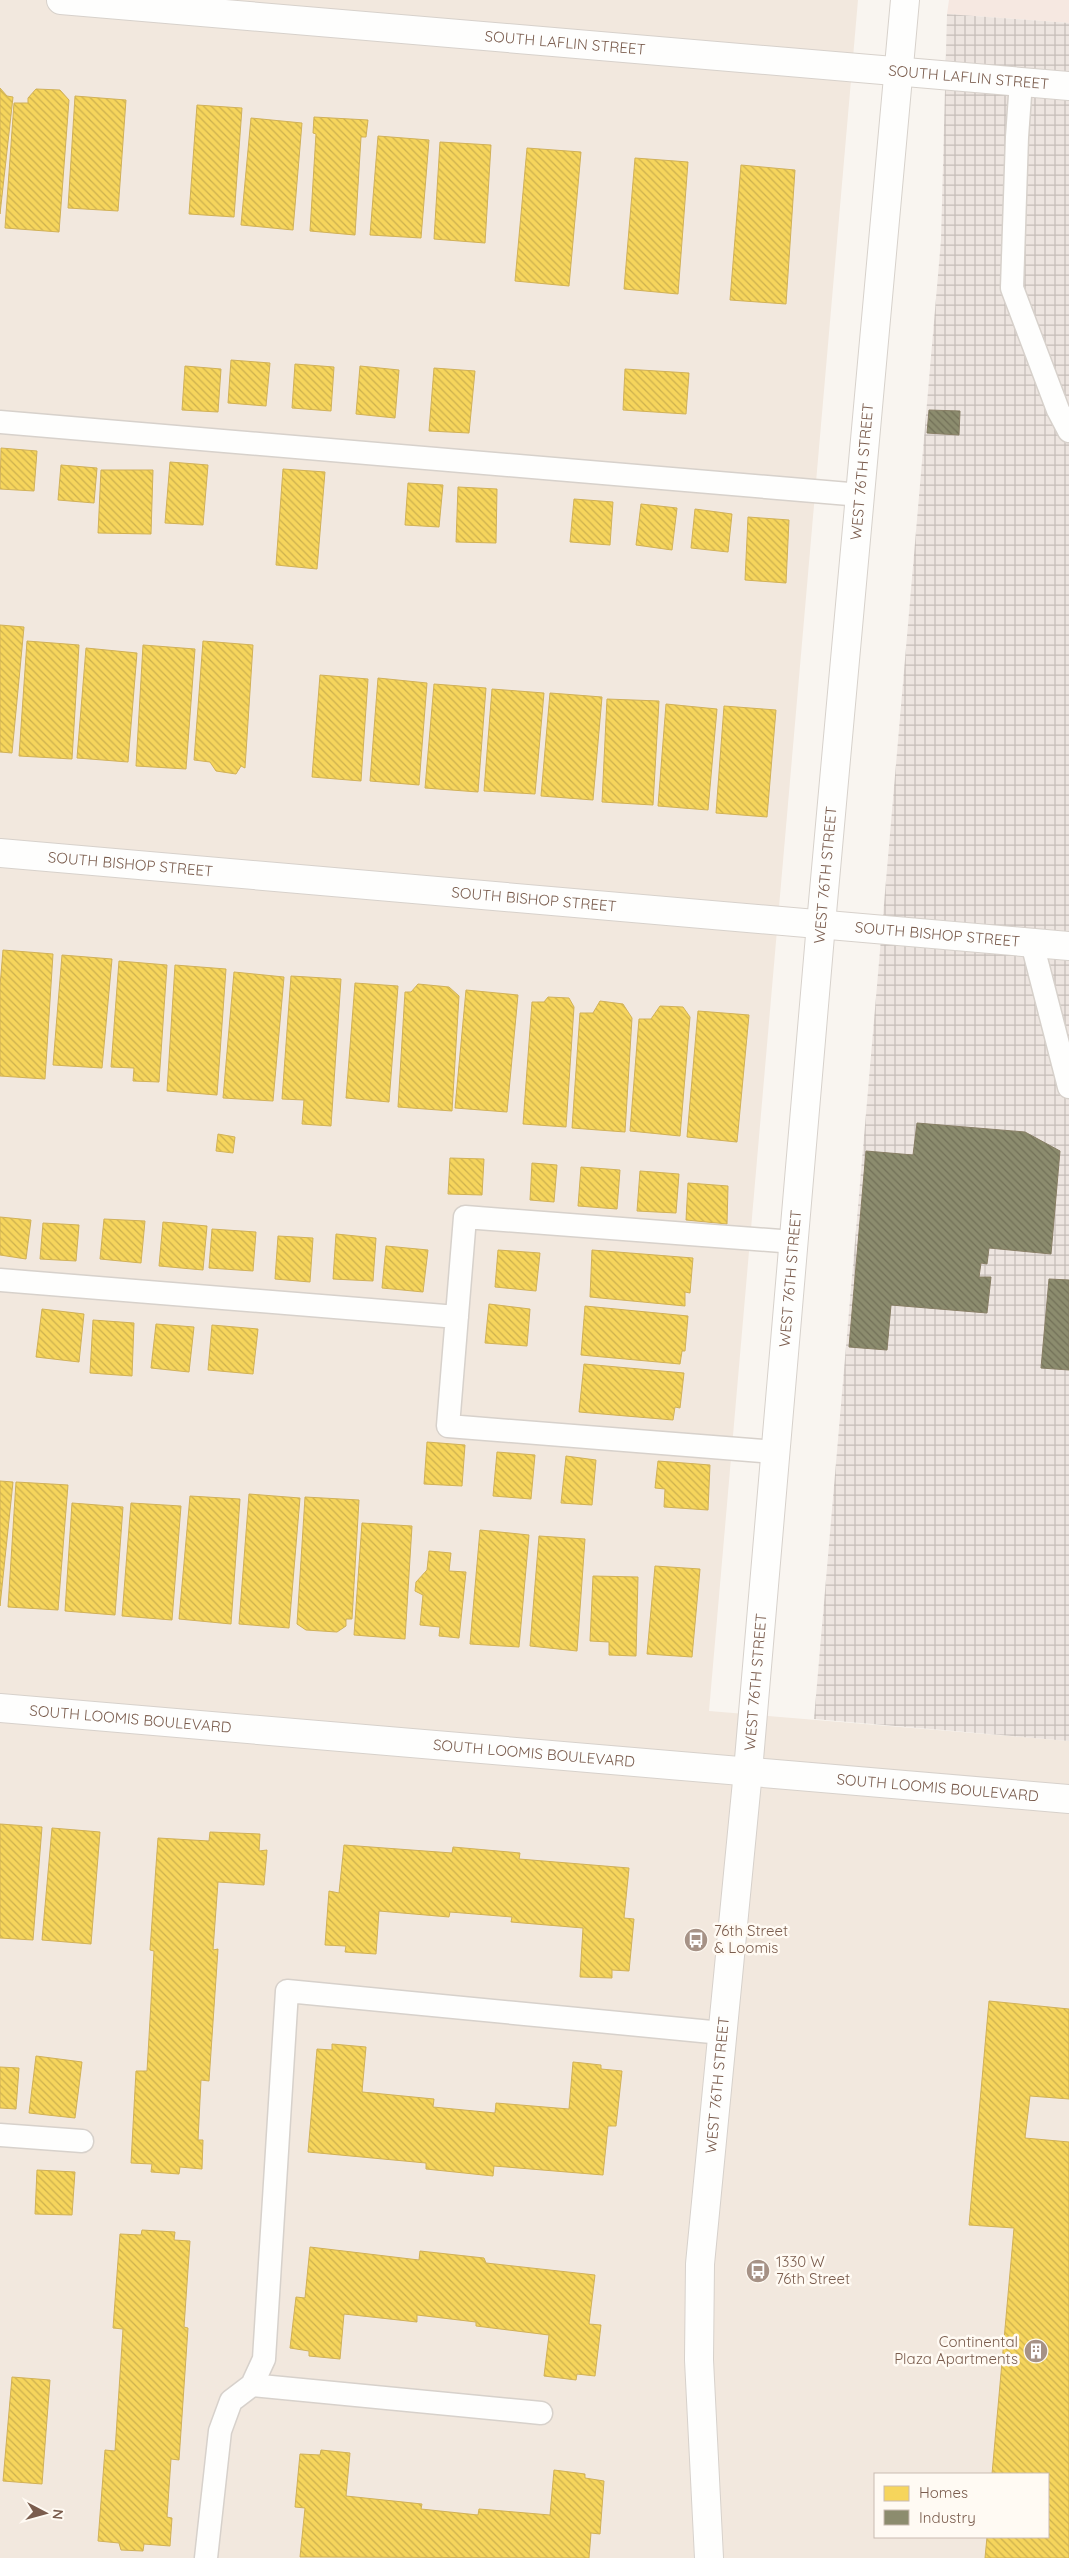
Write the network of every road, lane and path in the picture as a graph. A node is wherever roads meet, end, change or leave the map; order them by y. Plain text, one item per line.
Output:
1 (62, 0) edge
2 (905, 0) edge
3 (900, 72) junction
4 (1021, 82) junction
5 (1069, 86) edge
6 (0, 422) edge
7 (1069, 431) edge
8 (861, 495) junction
9 (0, 853) edge
10 (820, 924) junction
11 (1032, 943) junction
12 (1069, 946) edge
13 (1069, 1086) edge
14 (794, 1242) junction
15 (0, 1280) edge
16 (457, 1317) junction
17 (775, 1452) junction
18 (0, 1708) edge
19 (748, 1771) junction
20 (1069, 1799) edge
21 (722, 2033) junction
22 (0, 2135) edge
23 (82, 2142) dead end
24 (252, 2385) junction
25 (541, 2413) dead end
26 (206, 2558) edge
27 (709, 2558) edge

1 - 3 street, SOUTH LAFLIN STREET
2 - 3 street, WEST 76TH STREET
3 - 4 street, SOUTH LAFLIN STREET
3 - 8 street, WEST 76TH STREET
4 - 5 street, SOUTH LAFLIN STREET
4 - 7 lane
6 - 8 lane
8 - 10 street, WEST 76TH STREET
9 - 10 street, SOUTH BISHOP STREET
10 - 11 street, SOUTH BISHOP STREET
10 - 14 street, WEST 76TH STREET
11 - 12 street, SOUTH BISHOP STREET
11 - 13 lane
14 - 16 lane
14 - 17 street, WEST 76TH STREET
15 - 16 lane
16 - 17 lane
17 - 19 street, WEST 76TH STREET
18 - 19 street, SOUTH LOOMIS BOULEVARD
19 - 20 street, SOUTH LOOMIS BOULEVARD
19 - 21 street, WEST 76TH STREET
21 - 24 lane
21 - 27 street, WEST 76TH STREET
22 - 23 lane
24 - 25 lane
24 - 26 lane

